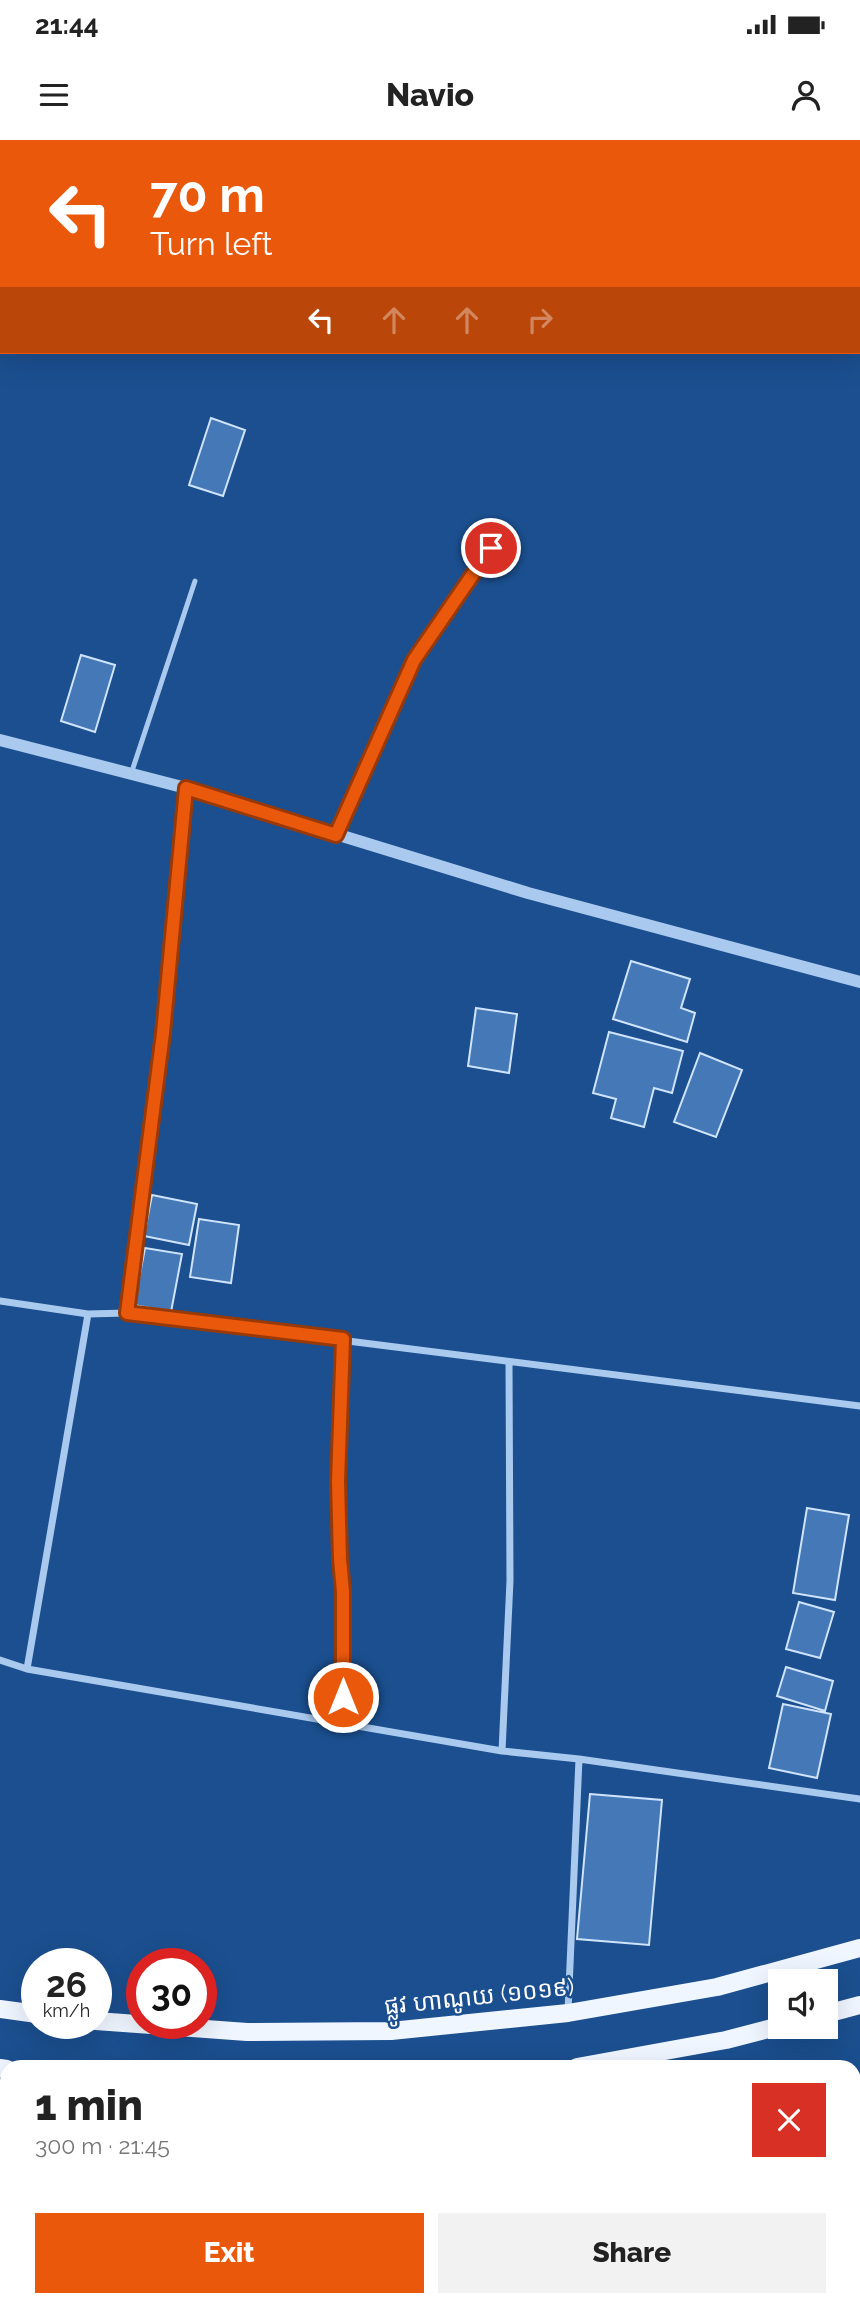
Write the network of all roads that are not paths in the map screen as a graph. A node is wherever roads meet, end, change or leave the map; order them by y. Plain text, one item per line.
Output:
1 (491, 548) dead end
2 (195, 581) dead end
3 (0, 740) edge
4 (131, 774) junction
5 (186, 788) junction
6 (336, 835) junction
7 (860, 982) edge
8 (0, 1301) edge
9 (127, 1313) junction
10 (88, 1314) junction
11 (343, 1339) junction
12 (509, 1362) junction
13 (860, 1406) edge
14 (0, 1660) edge
15 (27, 1668) junction
16 (343, 1723) junction
17 (502, 1751) junction
18 (579, 1759) junction
19 (860, 1799) edge
20 (860, 1948) edge
21 (860, 2005) edge
22 (0, 2009) edge
23 (838, 2011) edge
24 (21, 2012) edge
25 (568, 2013) junction
26 (112, 2022) edge
27 (768, 2029) edge
28 (616, 2060) edge

1 - 6 lane
2 - 4 lane
3 - 4 street
4 - 5 street
5 - 6 street
5 - 9 street
6 - 7 street
8 - 10 street
9 - 10 street
9 - 11 street
10 - 15 street
11 - 12 street
11 - 16 street
12 - 13 street
12 - 17 street
14 - 15 street
15 - 16 street
16 - 17 street
17 - 18 street
18 - 19 street
18 - 25 street
20 - 25 main road, ផ្លូវ ហាណូយ (១០១៩)
21 - 23 main road
22 - 24 main road
25 - 26 main road, ផ្លូវ ហាណូយ (១០១៩)
27 - 28 main road

